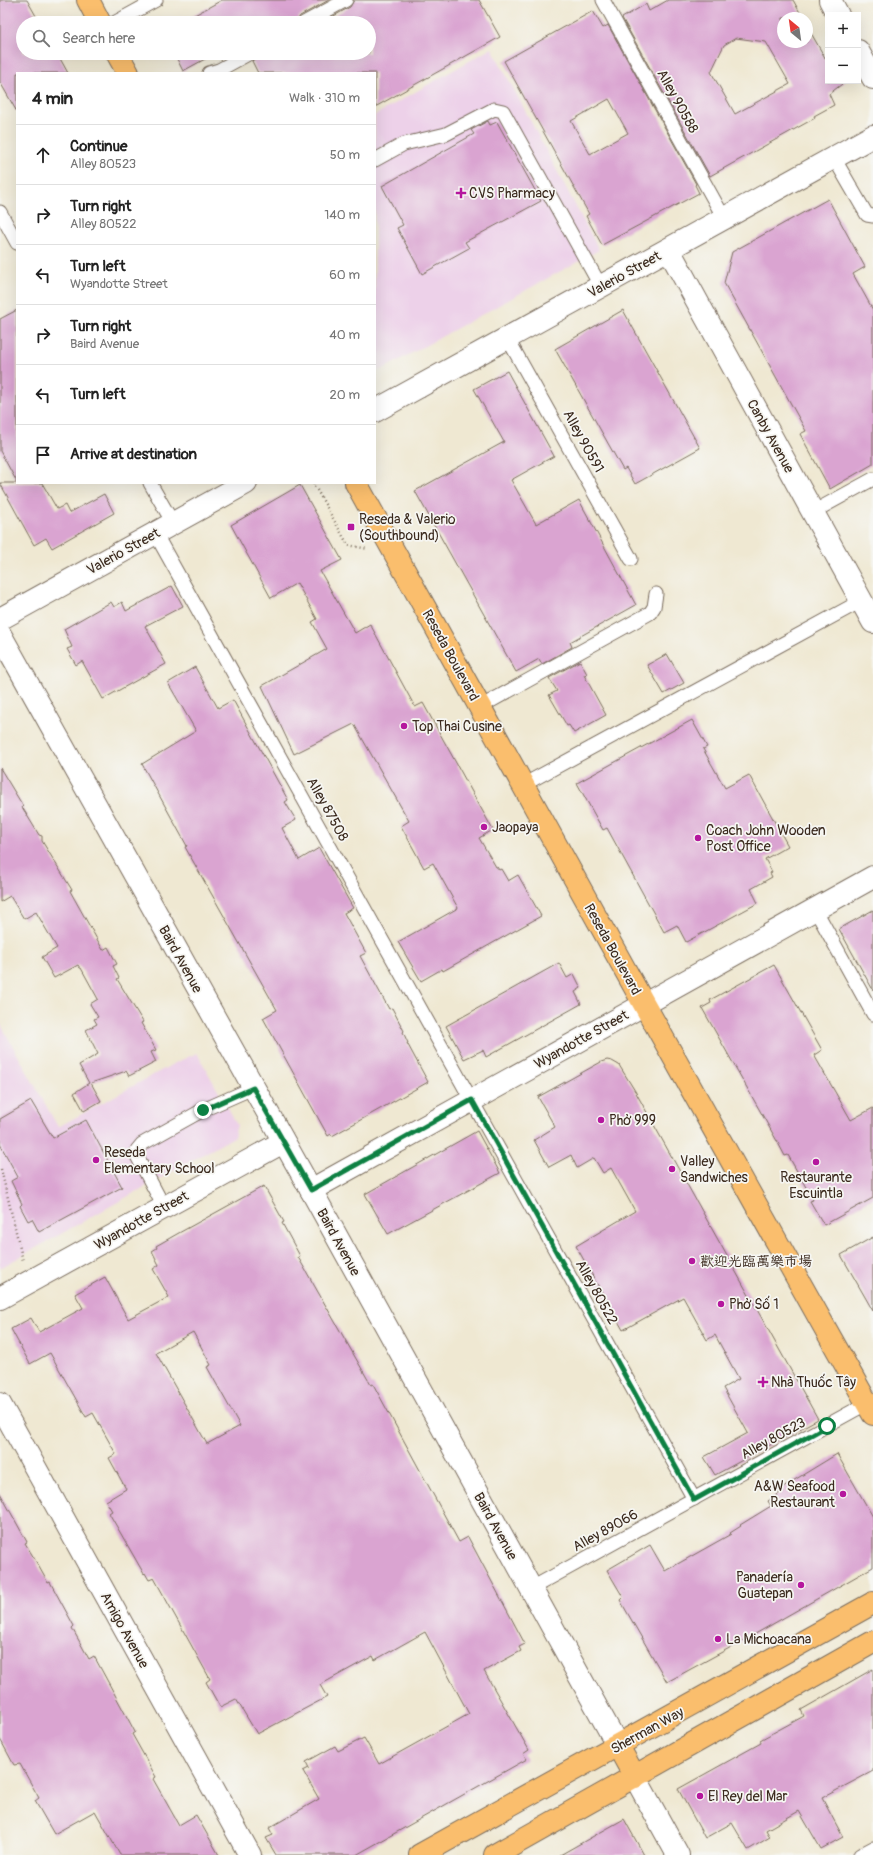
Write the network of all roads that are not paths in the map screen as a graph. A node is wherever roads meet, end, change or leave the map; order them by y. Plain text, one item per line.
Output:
1 (88, 0) edge
2 (156, 0) edge
3 (346, 0) edge
4 (603, 0) edge
5 (830, 0) edge
6 (836, 12) edge
7 (96, 16) edge
8 (127, 16) edge
9 (317, 16) edge
10 (861, 56) edge
11 (121, 60) edge
12 (237, 60) edge
13 (127, 72) edge
14 (216, 72) edge
15 (873, 78) edge
16 (873, 136) edge
17 (834, 158) junction
18 (376, 159) edge
19 (0, 212) edge
20 (873, 216) edge
21 (724, 218) junction
22 (16, 241) edge
23 (669, 250) junction
24 (601, 287) junction
25 (508, 339) junction
26 (376, 410) edge
27 (873, 478) edge
28 (150, 484) edge
29 (244, 484) edge
30 (357, 484) edge
31 (813, 512) junction
32 (164, 528) junction
33 (631, 559) dead end
34 (656, 594) dead end
35 (861, 601) junction
36 (0, 619) edge
37 (873, 622) edge
38 (0, 634) edge
39 (480, 707) junction
40 (523, 785) junction
41 (873, 877) edge
42 (815, 910) junction
43 (644, 1004) junction
44 (871, 1007) edge
45 (253, 1088) junction
46 (472, 1100) junction
47 (283, 1142) junction
48 (311, 1190) junction
49 (164, 1207) junction
50 (0, 1298) edge
51 (0, 1404) edge
52 (871, 1406) edge
53 (694, 1500) junction
54 (530, 1589) junction
55 (873, 1603) edge
56 (873, 1642) edge
57 (618, 1746) junction
58 (635, 1777) junction
59 (873, 1848) edge
60 (250, 1855) edge
61 (420, 1855) edge
62 (495, 1855) edge
63 (678, 1855) edge
64 (860, 1855) edge

1 - 7 main road
2 - 8 lane
3 - 9 lane
4 - 21 lane, Alley 90588
5 - 6 street
10 - 15 street
11 - 13 main road
12 - 14 lane
16 - 17 street, Valerio Street
17 - 20 lane
17 - 21 street, Valerio Street
18 - 24 lane
19 - 22 lane
21 - 23 street, Valerio Street
23 - 24 street, Valerio Street
23 - 31 street, Canby Avenue
24 - 25 street, Valerio Street
25 - 26 street, Valerio Street
25 - 33 lane, Alley 90591
27 - 31 lane
28 - 32 lane, Alley 87508
29 - 32 street, Valerio Street
30 - 39 main road, Reseda Boulevard
31 - 35 street, Canby Avenue
32 - 36 street, Valerio Street
32 - 46 lane, Alley 87508
34 - 39 lane
35 - 37 street, Canby Avenue
35 - 40 lane
38 - 45 street, Baird Avenue
39 - 40 main road, Reseda Boulevard
40 - 43 main road, Reseda Boulevard
41 - 42 street, Wyandotte Street
42 - 43 street, Wyandotte Street
42 - 44 lane
43 - 46 street, Wyandotte Street
43 - 52 main road, Reseda Boulevard
45 - 47 street, Baird Avenue
45 - 49 lane
46 - 48 street, Wyandotte Street
46 - 53 lane, Alley 80522
47 - 48 street, Baird Avenue
47 - 49 street, Wyandotte Street
48 - 54 street, Baird Avenue
49 - 50 street, Wyandotte Street
51 - 60 street, Amigo Avenue
52 - 53 lane, Alley 80523
53 - 54 lane, Alley 89066
54 - 57 street, Baird Avenue
55 - 57 main road, Sherman Way
56 - 58 main road
57 - 58 main road
57 - 61 main road, Sherman Way
58 - 62 main road
58 - 63 street
59 - 64 lane

